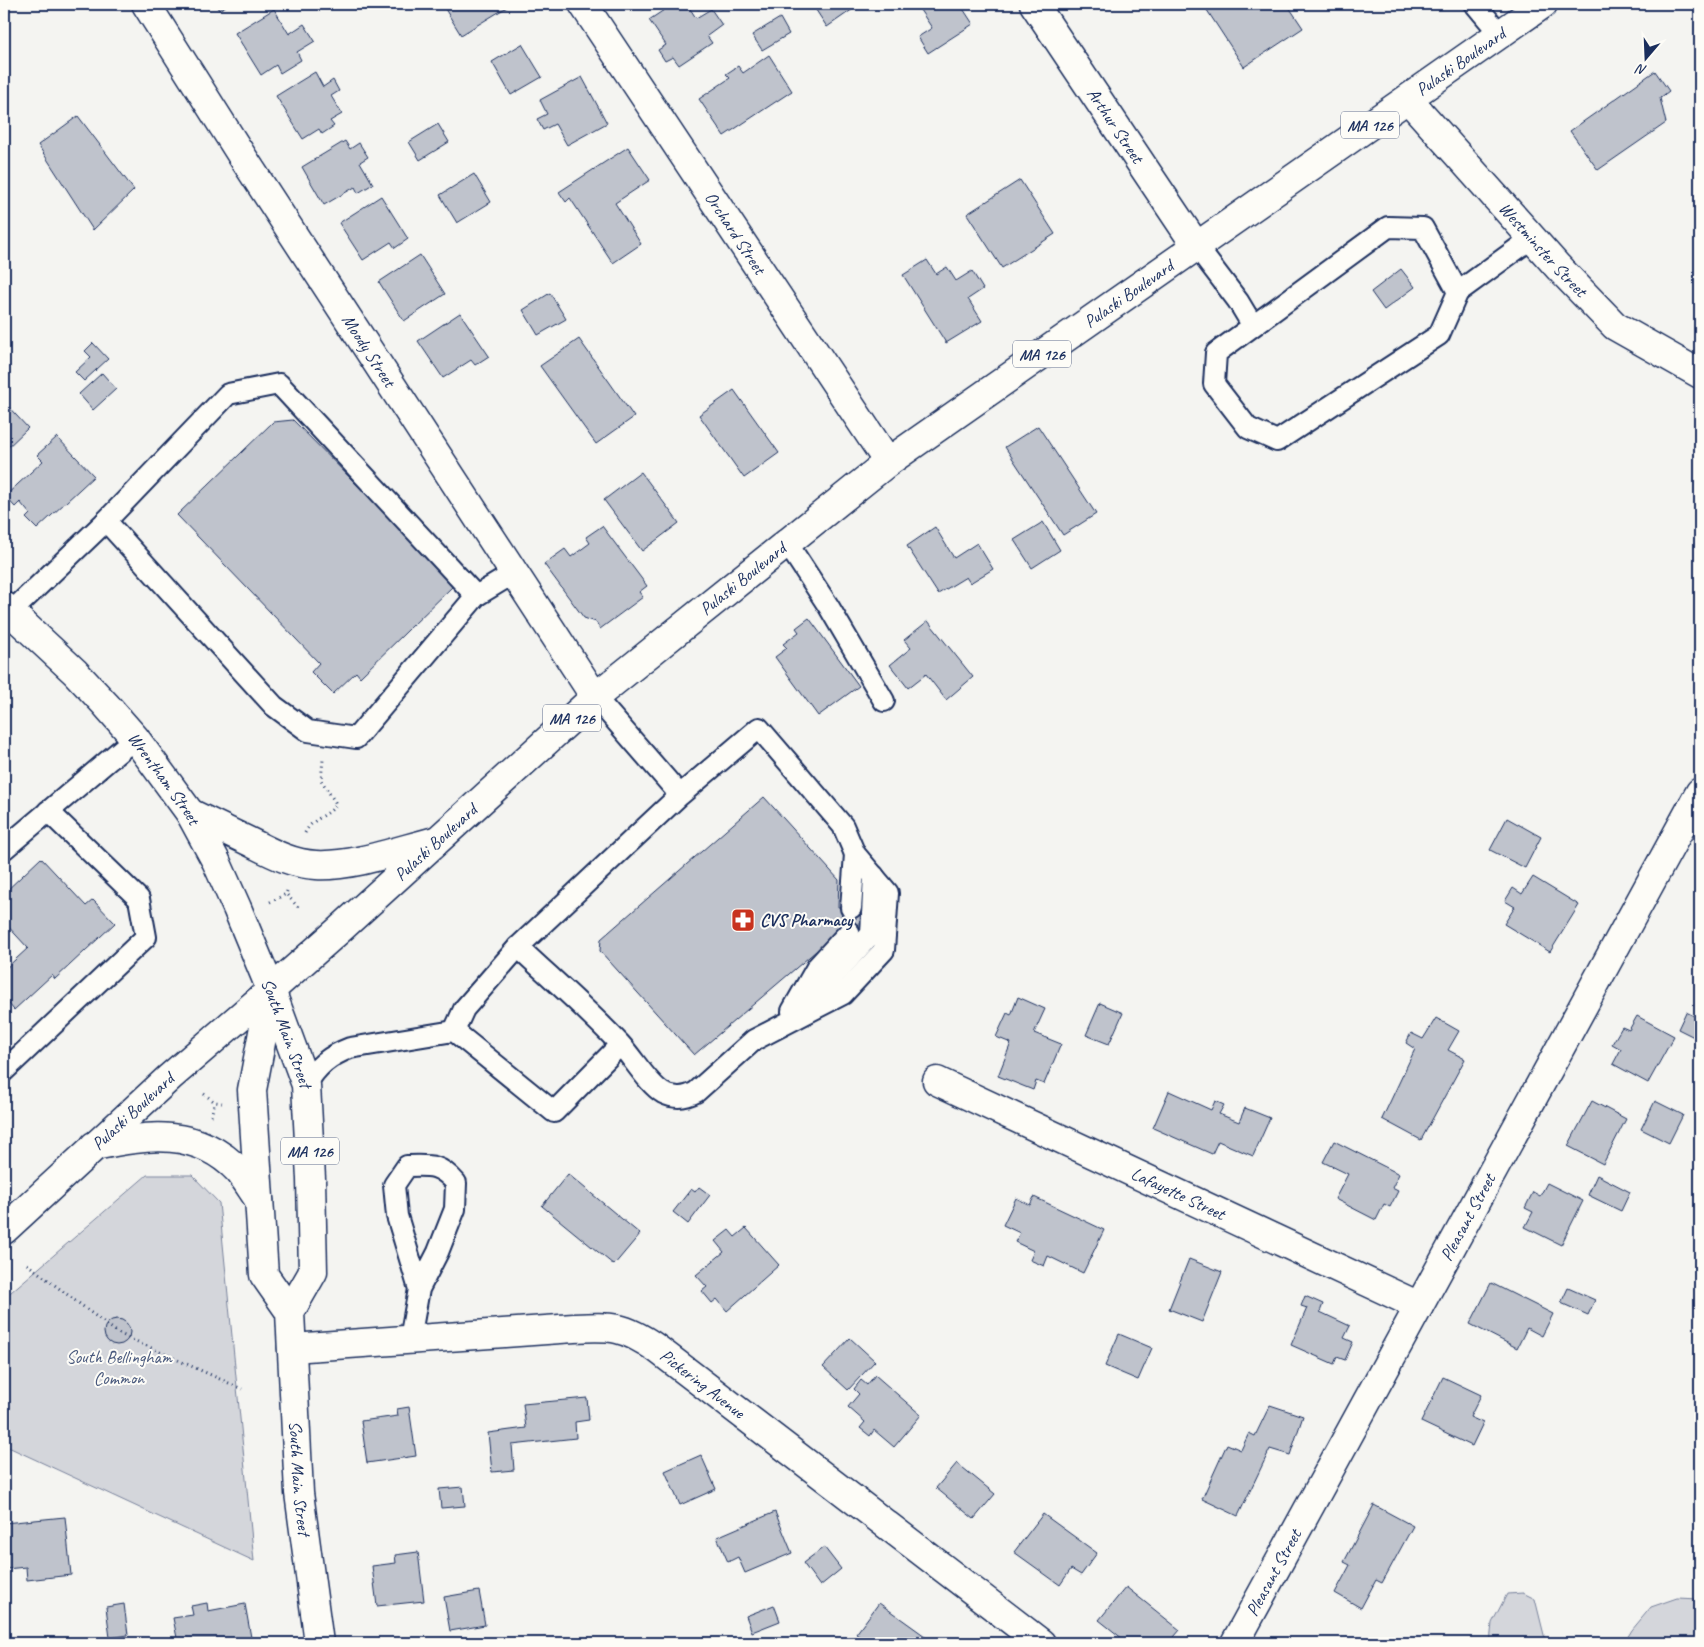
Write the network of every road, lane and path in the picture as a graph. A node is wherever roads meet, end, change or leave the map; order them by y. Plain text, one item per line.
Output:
1 (146, 4) edge
2 (583, 4) edge
3 (1034, 4) edge
4 (1475, 4) edge
5 (1543, 4) edge
6 (1500, 34) junction
7 (1408, 99) junction
8 (1532, 238) junction
9 (1197, 247) junction
10 (1458, 292) junction
11 (1253, 326) junction
12 (1695, 366) edge
13 (888, 462) junction
14 (106, 521) junction
15 (788, 542) junction
16 (514, 573) junction
17 (476, 596) junction
18 (7, 609) edge
19 (595, 697) junction
20 (884, 702) dead end
21 (326, 734) junction
22 (135, 738) junction
23 (1700, 792) edge
24 (680, 795) junction
25 (48, 811) junction
26 (190, 813) junction
27 (304, 835) dead end
28 (439, 840) junction
29 (4, 849) edge
30 (855, 854) junction
31 (287, 888) dead end
32 (286, 894) junction
33 (270, 902) dead end
34 (299, 908) dead end
35 (851, 908) dead end
36 (849, 932) dead end
37 (518, 947) junction
38 (271, 990) junction
39 (790, 1022) junction
40 (454, 1031) junction
41 (620, 1045) junction
42 (4, 1071) edge
43 (937, 1081) dead end
44 (306, 1085) junction
45 (204, 1094) dead end
46 (215, 1102) junction
47 (224, 1104) dead end
48 (209, 1122) dead end
49 (94, 1146) junction
50 (259, 1200) junction
51 (4, 1230) edge
52 (27, 1264) dead end
53 (419, 1289) junction
54 (1419, 1306) junction
55 (290, 1312) junction
56 (410, 1339) junction
57 (292, 1348) junction
58 (242, 1389) dead end
59 (319, 1643) edge
60 (1041, 1643) edge
61 (1235, 1643) edge

1 - 16 street, Moody Street
2 - 13 street, Orchard Street
3 - 9 street, Arthur Street
4 - 6 lane
5 - 6 street, Pulaski Boulevard / MA 126
6 - 7 street, Pulaski Boulevard / MA 126
7 - 8 street, Westminster Street
7 - 9 street, Pulaski Boulevard / MA 126
8 - 10 lane
8 - 12 street, Westminster Street
9 - 11 lane
9 - 13 street, Pulaski Boulevard / MA 126
10 - 11 lane
10 - 11 lane
13 - 15 street, Pulaski Boulevard / MA 126
14 - 17 lane
14 - 18 lane
14 - 21 lane
15 - 19 street, Pulaski Boulevard / MA 126
15 - 20 lane
16 - 17 lane
16 - 19 street, Moody Street
17 - 21 lane
18 - 22 street, Wrentham Street
19 - 24 lane
19 - 28 street, Pulaski Boulevard / MA 126
21 - 27 path
22 - 25 lane
22 - 26 street, Wrentham Street
23 - 54 street, Pleasant Street
24 - 30 lane
24 - 37 lane
25 - 29 lane
25 - 42 lane
26 - 28 street
26 - 38 street, Wrentham Street
28 - 38 street, Pulaski Boulevard / MA 126
30 - 35 lane
30 - 39 lane
31 - 32 path
32 - 33 path
32 - 34 path
36 - 39 lane
37 - 40 lane
37 - 41 lane
38 - 44 street, South Main Street / MA 126
38 - 49 street, Pulaski Boulevard
38 - 50 street, South Main Street / MA 126
39 - 41 lane
40 - 41 lane
40 - 44 lane
43 - 54 street, Lafayette Street
44 - 55 street, South Main Street / MA 126
45 - 46 path
46 - 47 path
46 - 48 path
49 - 50 street
49 - 51 street, Pulaski Boulevard
50 - 55 street, South Main Street / MA 126
52 - 58 path
53 - 53 lane
53 - 56 lane
54 - 61 street, Pleasant Street
55 - 57 street, South Main Street
56 - 57 street, Pickering Avenue
56 - 60 street, Pickering Avenue
57 - 59 street, South Main Street

